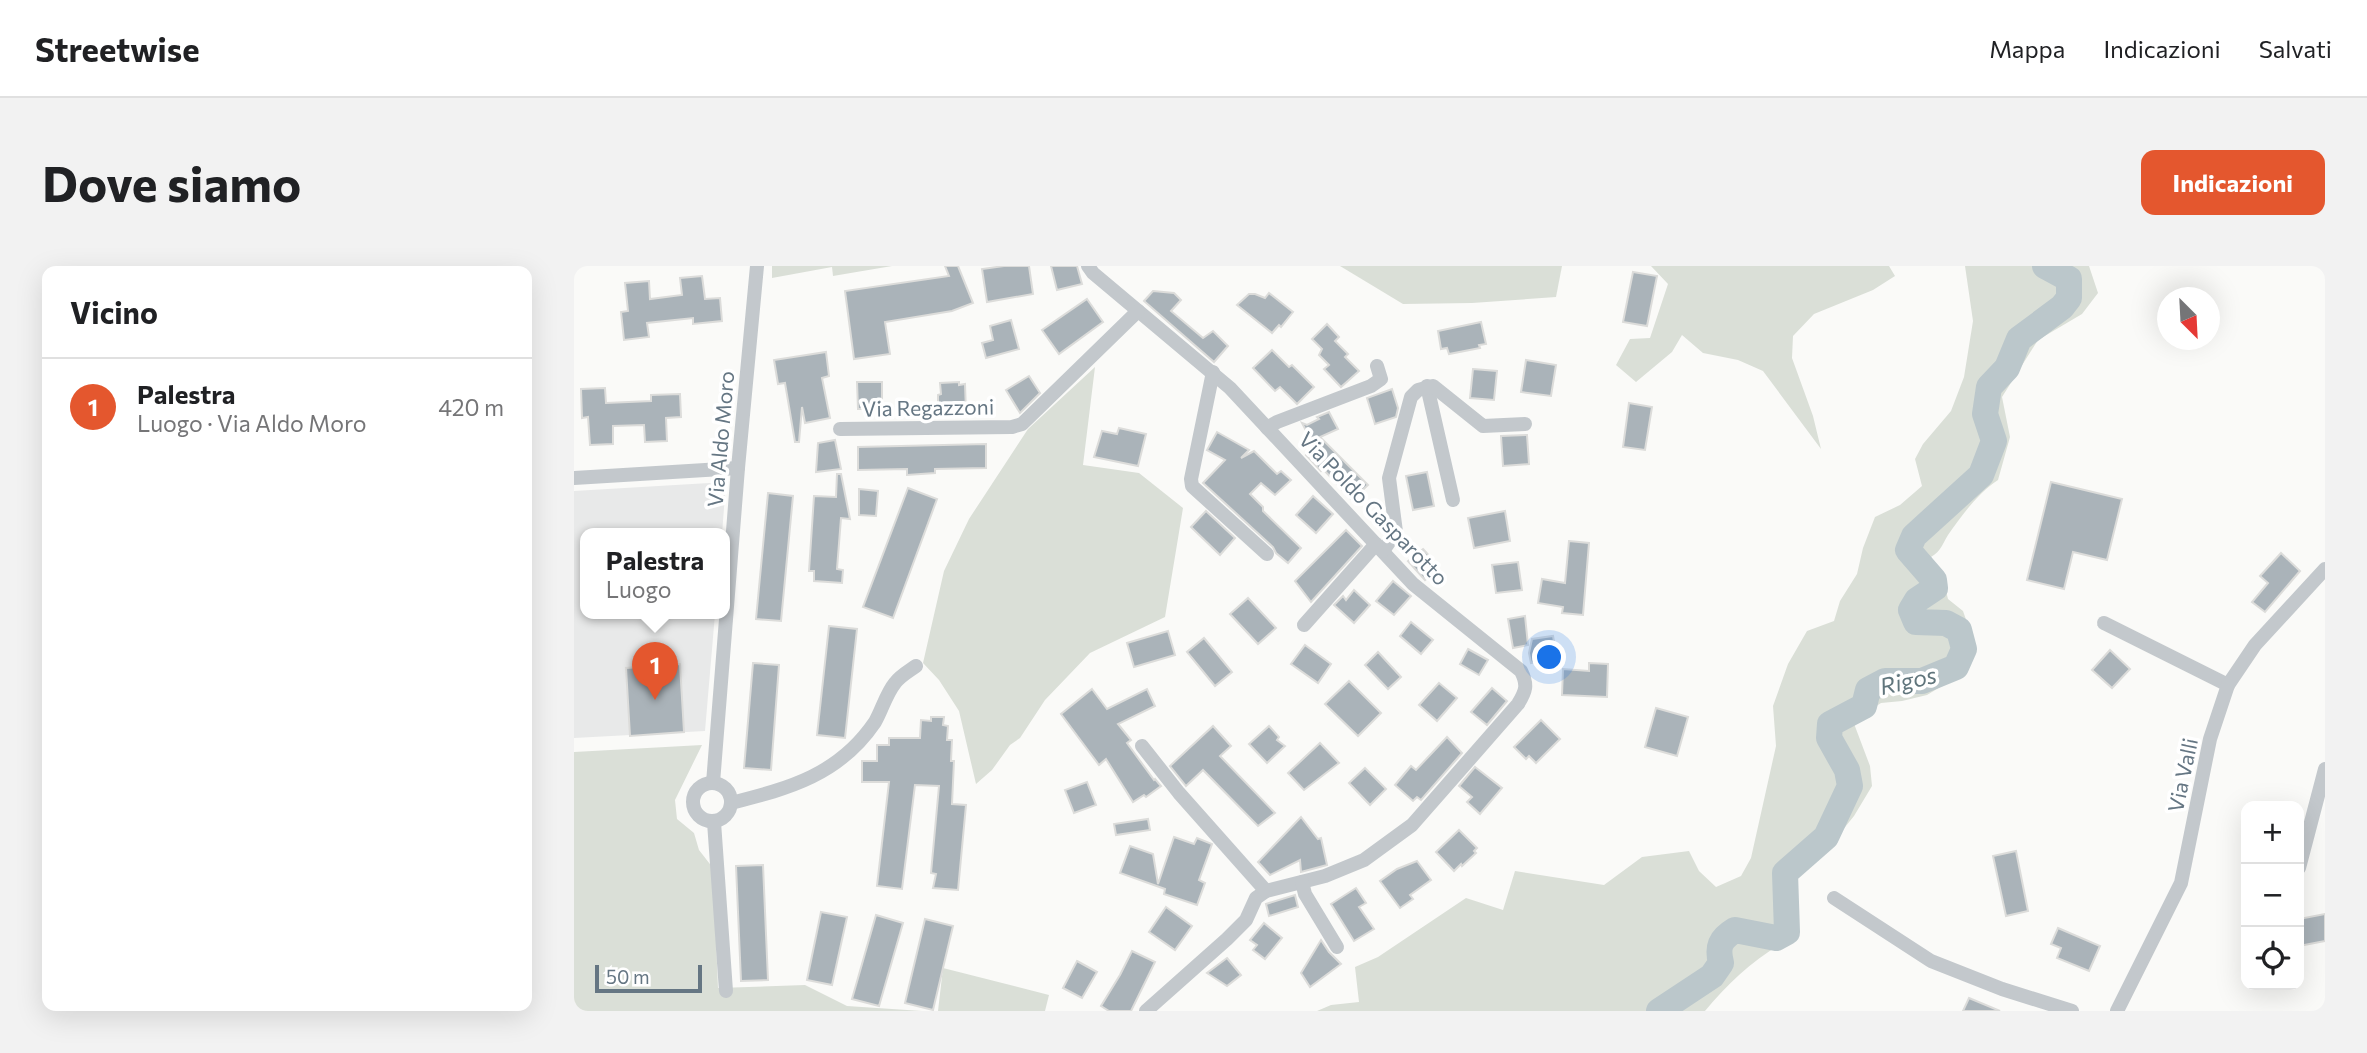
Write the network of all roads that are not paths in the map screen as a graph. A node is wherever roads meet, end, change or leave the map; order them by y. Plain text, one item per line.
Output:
1 (757, 266) edge
2 (1088, 266) edge
3 (1138, 311) junction
4 (1377, 366) dead end
5 (1213, 372) junction
6 (1427, 386) junction
7 (1525, 424) dead end
8 (1267, 428) junction
9 (840, 429) dead end
10 (738, 468) junction
11 (574, 478) edge
12 (1453, 500) dead end
13 (1380, 547) junction
14 (1267, 554) dead end
15 (730, 569) edge
16 (2325, 569) edge
17 (726, 619) edge
18 (2105, 622) dead end
19 (1304, 625) dead end
20 (916, 666) dead end
21 (2228, 685) junction
22 (1142, 746) dead end
23 (2325, 769) edge
24 (713, 783) junction
25 (731, 803) junction
26 (714, 822) junction
27 (2300, 864) edge
28 (1301, 882) junction
29 (1266, 891) junction
30 (1834, 898) dead end
31 (1337, 947) dead end
32 (726, 991) dead end
33 (1146, 1011) edge
34 (2073, 1011) edge
35 (2118, 1011) edge

1 - 10 street, Via Aldo Moro
2 - 3 street, Via Poldo Gasparotto
3 - 5 street, Via Poldo Gasparotto
3 - 9 street, Via Regazzoni
4 - 8 street
5 - 8 street, Via Poldo Gasparotto
5 - 14 street
6 - 7 street
6 - 12 street
6 - 13 street
8 - 13 street, Via Poldo Gasparotto
10 - 11 street
10 - 15 street, Via Aldo Moro
13 - 19 street
13 - 28 street, Via Poldo Gasparotto
16 - 21 street, Via Valli
17 - 24 street, Via Aldo Moro
18 - 21 street
20 - 25 street
21 - 35 street, Via Valli
22 - 29 street
23 - 27 street
24 - 25 street
24 - 26 street
25 - 26 street
26 - 32 street
28 - 29 street, Via Poldo Gasparotto
28 - 31 street
29 - 33 street
30 - 34 street

